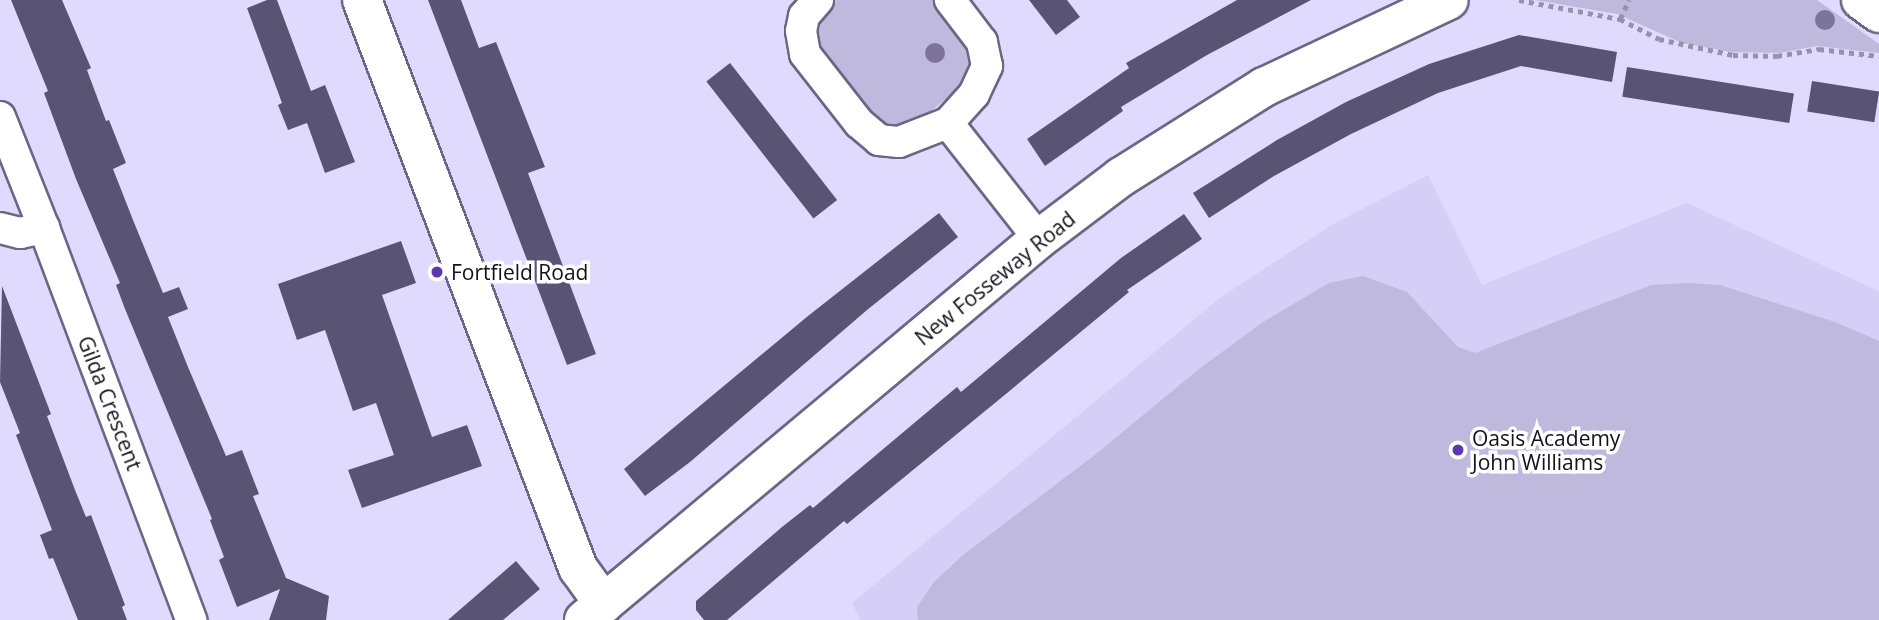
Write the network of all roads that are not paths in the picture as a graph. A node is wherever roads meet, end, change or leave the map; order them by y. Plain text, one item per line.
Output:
1 (362, 0) edge
2 (818, 0) edge
3 (950, 0) edge
4 (1449, 0) edge
5 (1861, 0) edge
6 (1879, 13) edge
7 (0, 117) edge
8 (948, 122) junction
9 (0, 228) edge
10 (44, 228) junction
11 (1039, 239) junction
12 (594, 612) edge
13 (191, 620) edge

1 - 12 street
2 - 8 street
3 - 8 street
4 - 11 street, New Fosseway Road
5 - 6 street
7 - 10 street, Gilda Crescent
8 - 11 street
9 - 10 street
10 - 13 street, Gilda Crescent
11 - 12 street, New Fosseway Road

